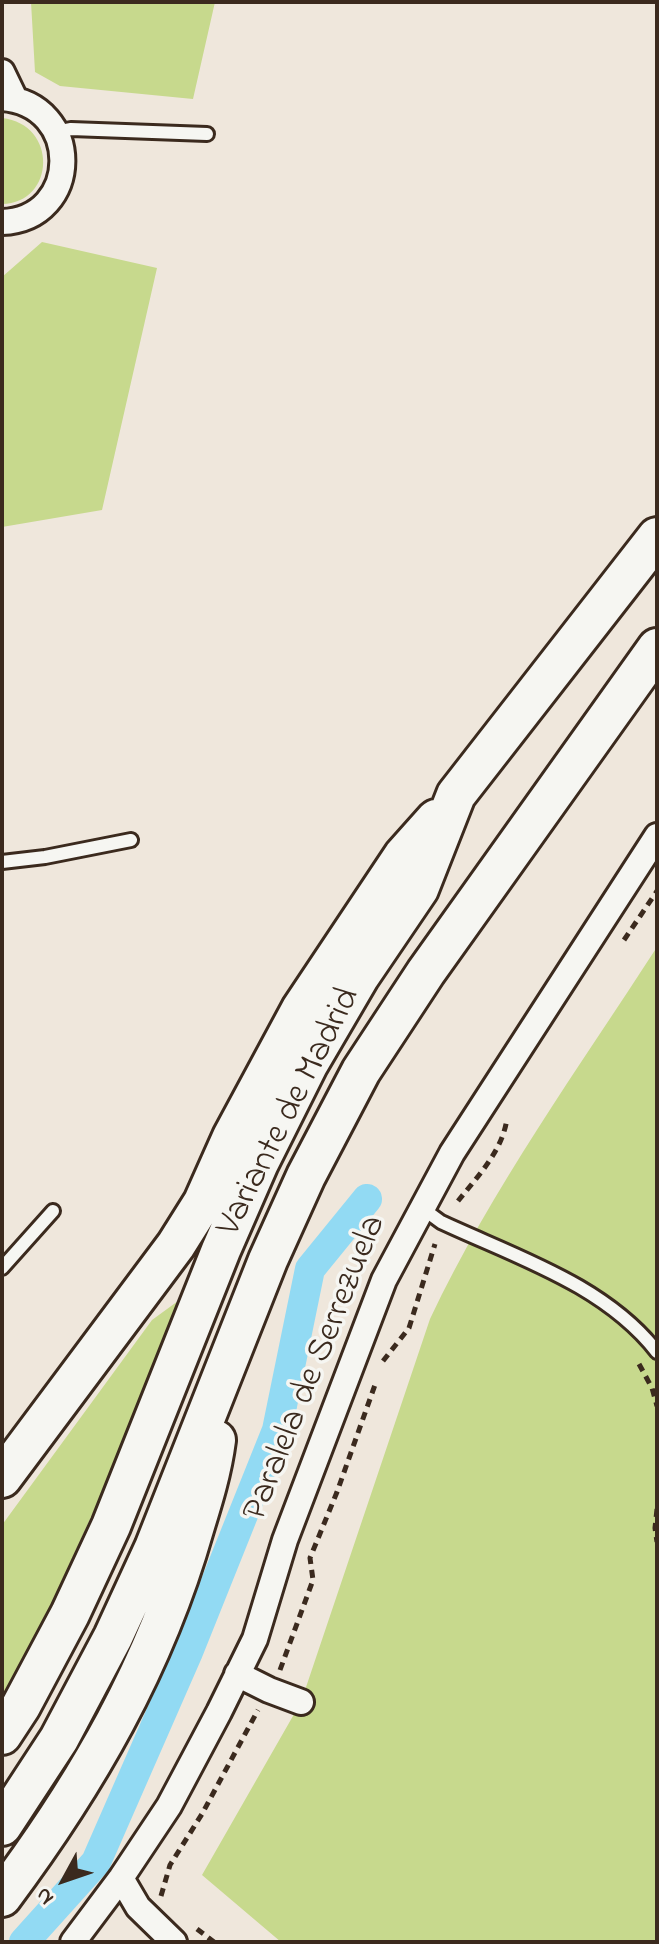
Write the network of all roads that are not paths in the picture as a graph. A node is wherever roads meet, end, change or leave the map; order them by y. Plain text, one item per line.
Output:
1 (2, 72) edge
2 (8, 98) edge
3 (56, 132) junction
4 (207, 134) dead end
5 (2, 222) edge
6 (657, 537) edge
7 (657, 648) edge
8 (456, 795) junction
9 (657, 836) edge
10 (131, 840) dead end
11 (2, 862) edge
12 (53, 1211) dead end
13 (432, 1215) junction
14 (2, 1268) edge
15 (657, 1352) edge
16 (228, 1358) junction
17 (2, 1478) edge
18 (237, 1674) junction
19 (301, 1702) dead end
20 (2, 1735) edge
21 (2, 1826) edge
22 (121, 1878) junction
23 (2, 1897) edge
24 (73, 1942) edge
25 (174, 1942) edge

1 - 2 street
2 - 3 street
3 - 4 lane
3 - 5 street
6 - 8 main road, Variante de Madrid
7 - 16 main road, Variante de Madrid
8 - 17 main road
8 - 20 main road, Variante de Madrid
9 - 13 street, Paralela de Serrezuela
10 - 11 lane
12 - 14 lane
13 - 15 lane
13 - 18 street, Paralela de Serrezuela
16 - 21 main road, Variante de Madrid
16 - 23 main road
18 - 19 street
18 - 22 street, Paralela de Serrezuela
22 - 24 street, Paralela de Serrezuela
22 - 25 street

